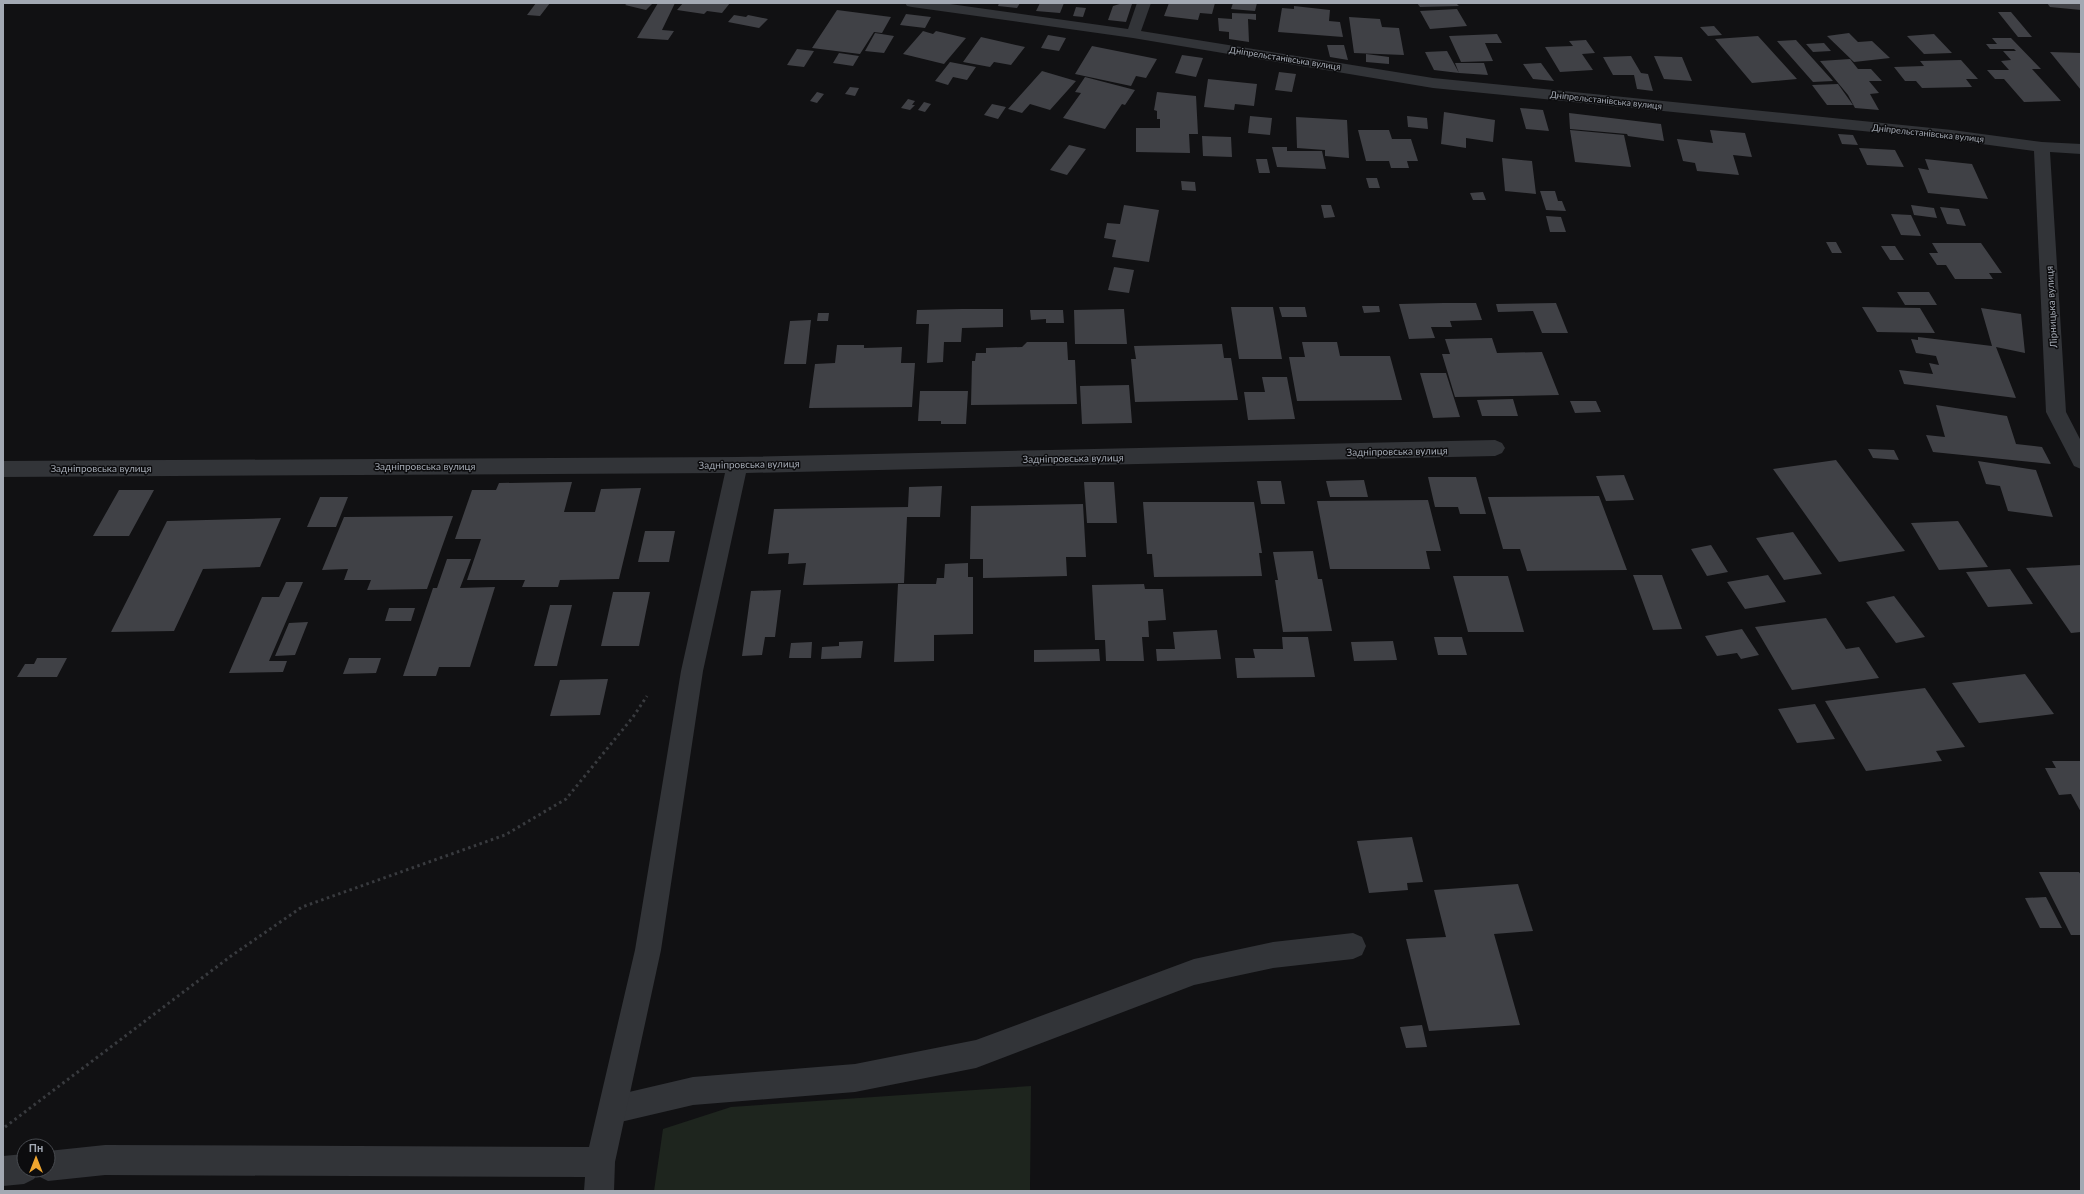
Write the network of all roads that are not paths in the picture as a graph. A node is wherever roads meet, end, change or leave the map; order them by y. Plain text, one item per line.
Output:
1 (912, 3) edge
2 (1144, 3) edge
3 (1133, 34) junction
4 (2042, 147) junction
5 (2081, 149) edge
6 (1495, 448) dead end
7 (2081, 461) edge
8 (737, 465) junction
9 (3, 469) edge
10 (1353, 946) dead end
11 (612, 1110) junction
12 (600, 1162) junction
13 (56, 1165) edge
14 (16, 1170) edge
15 (3, 1171) edge
16 (599, 1191) edge

1 - 3 street, Дніпрельстанівська вулиця
2 - 3 street
3 - 4 street, Дніпрельстанівська вулиця
4 - 5 street, Дніпрельстанівська вулиця
4 - 7 street, Лірницька вулиця
6 - 8 street, Задніпровська вулиця
8 - 9 street, Задніпровська вулиця
8 - 11 street
10 - 11 street
11 - 12 street
12 - 13 street
12 - 16 street
14 - 15 street

